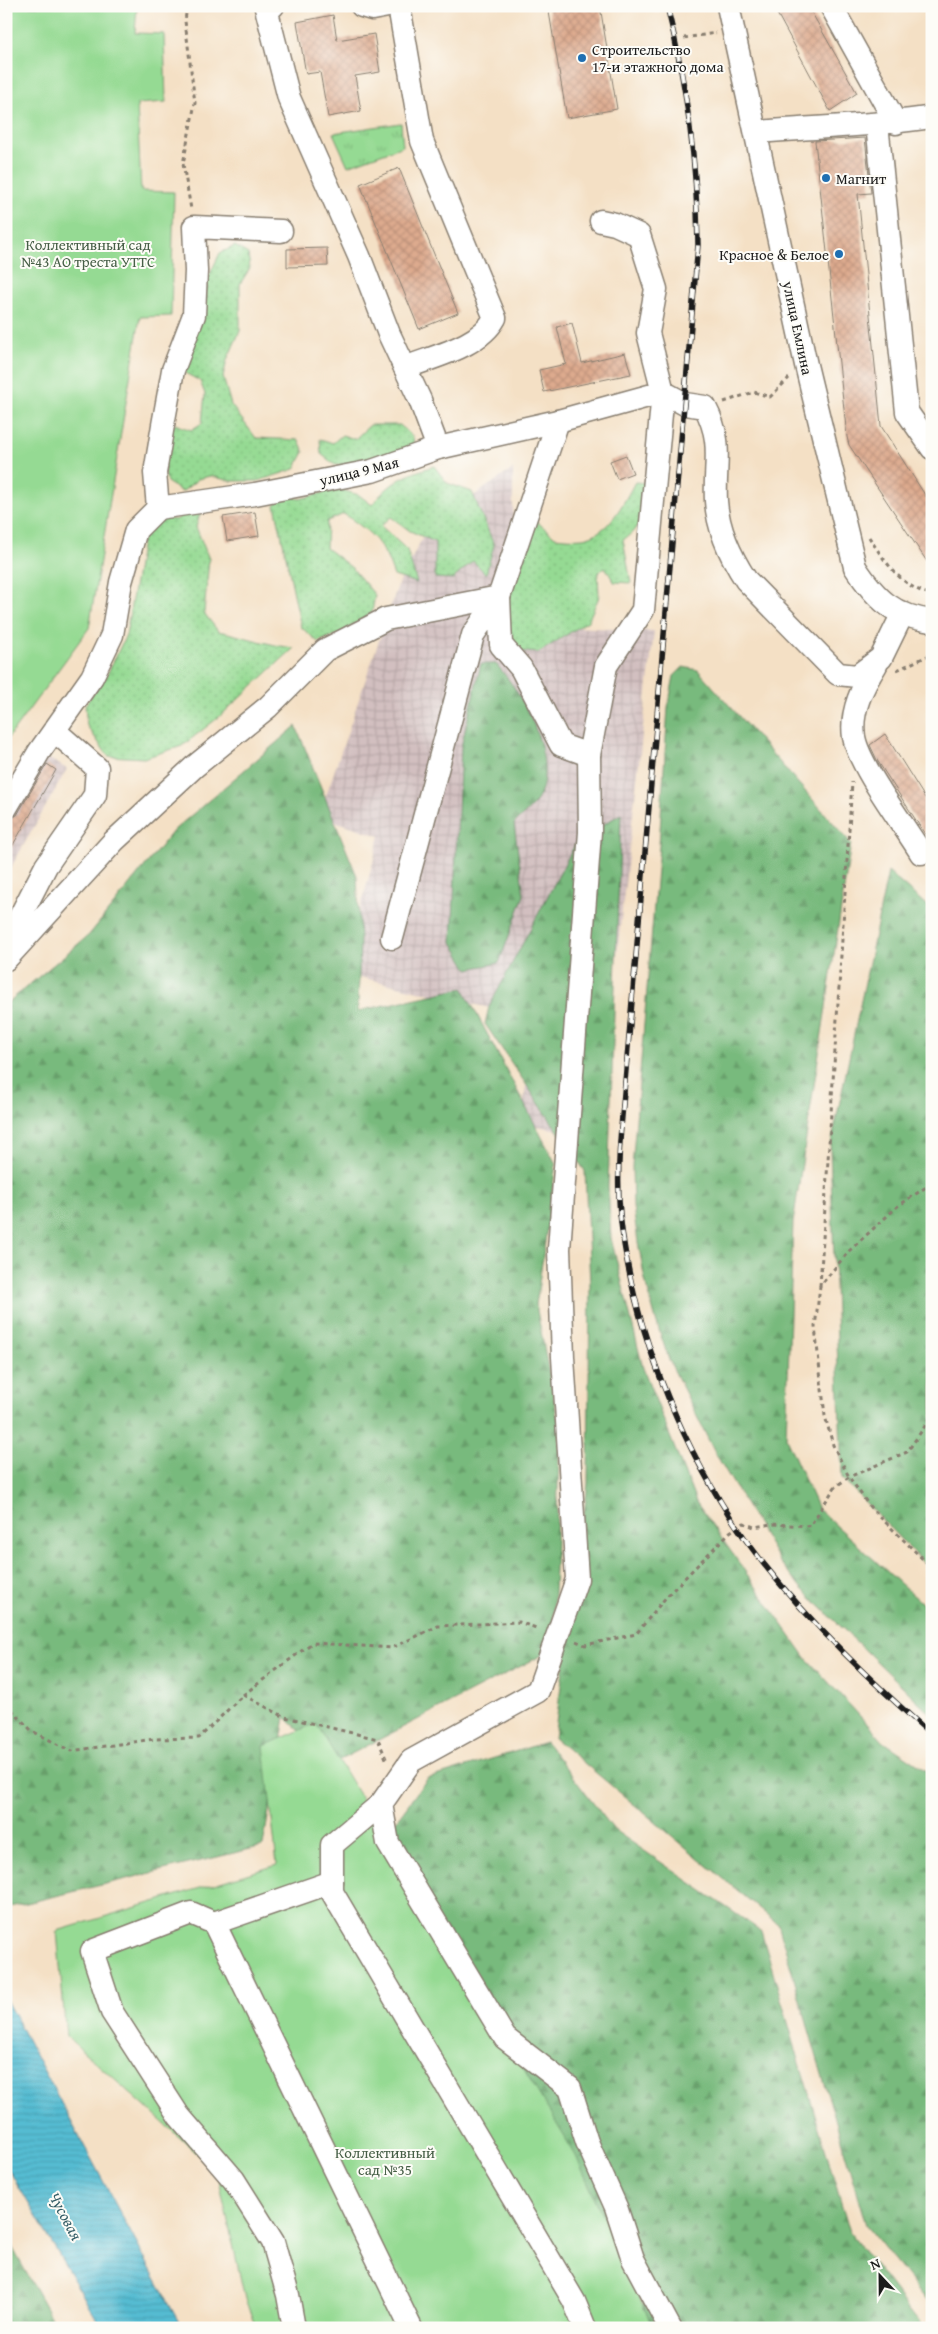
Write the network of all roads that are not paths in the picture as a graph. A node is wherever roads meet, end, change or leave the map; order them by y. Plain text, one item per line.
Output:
1 (273, 6) edge
2 (362, 6) edge
3 (388, 6) edge
4 (399, 6) edge
5 (728, 6) edge
6 (831, 6) edge
7 (932, 117) edge
8 (886, 123) junction
9 (756, 132) junction
10 (600, 221) dead end
11 (281, 231) dead end
12 (405, 368) junction
13 (663, 392) junction
14 (558, 421) junction
15 (438, 448) junction
16 (932, 448) edge
17 (158, 508) junction
18 (500, 597) junction
19 (902, 614) junction
20 (932, 620) edge
21 (881, 658) junction
22 (55, 731) junction
23 (589, 755) junction
24 (6, 808) edge
25 (921, 853) dead end
26 (392, 938) dead end
27 (6, 944) edge
28 (6, 959) edge
29 (381, 1804) junction
30 (332, 1882) junction
31 (214, 1923) junction
32 (294, 2328) edge
33 (410, 2328) edge
34 (586, 2328) edge
35 (670, 2328) edge

1 - 12 street
2 - 3 street
4 - 12 street
5 - 9 street, улица Емлина
6 - 8 street
7 - 8 street
8 - 9 street
8 - 16 street
9 - 19 street, улица Емлина
10 - 13 street
11 - 17 street
12 - 15 street
13 - 14 street, улица 9 Мая
13 - 21 street
13 - 23 street
14 - 15 street, улица 9 Мая
14 - 18 street
15 - 17 street, улица 9 Мая
17 - 22 street
18 - 23 street
18 - 26 street
18 - 28 street
19 - 20 street
19 - 21 street
21 - 25 street
22 - 24 street
22 - 27 street
23 - 29 street
29 - 30 street
29 - 35 street
30 - 31 street
30 - 34 street
31 - 32 street
31 - 33 street

